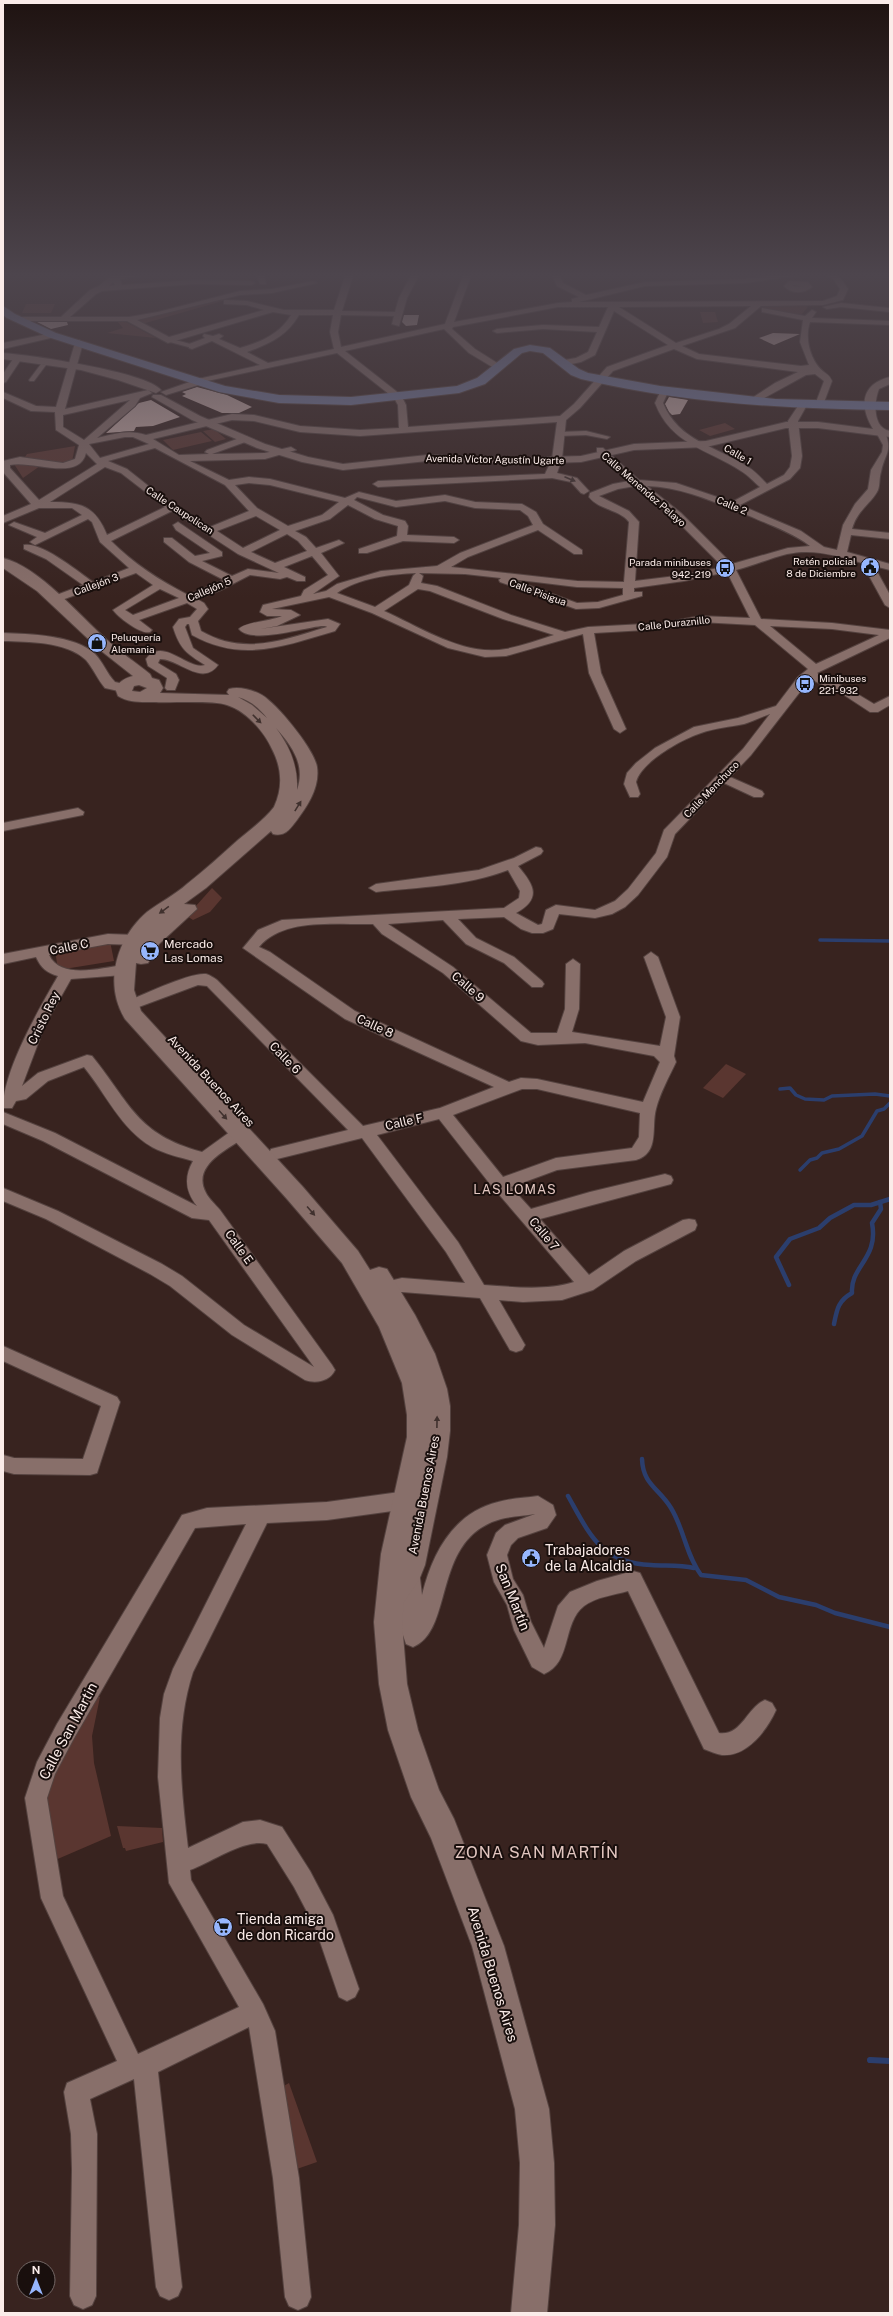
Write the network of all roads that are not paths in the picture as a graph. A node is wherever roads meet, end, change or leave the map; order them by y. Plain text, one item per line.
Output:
1 (67, 381) edge
2 (118, 381) edge
3 (201, 381) joint
4 (378, 381) edge
5 (481, 381) edge
6 (599, 381) edge
7 (613, 381) edge
8 (785, 381) edge
9 (828, 381) edge
10 (888, 381) edge
11 (665, 390) junction
12 (160, 392) junction
13 (3, 395) edge
14 (136, 396) junction
15 (398, 397) junction
16 (755, 400) junction
17 (803, 405) junction
18 (819, 406) junction
19 (868, 406) junction
20 (890, 406) edge
21 (60, 412) junction
22 (562, 419) junction
23 (211, 421) junction
24 (793, 423) junction
25 (404, 428) junction
26 (885, 432) edge
27 (559, 434) junction
28 (607, 437) dead end
29 (145, 438) junction
30 (246, 439) junction
31 (694, 443) junction
32 (84, 444) junction
33 (157, 445) junction
34 (286, 452) junction
35 (603, 452) junction
36 (199, 456) junction
37 (177, 458) junction
38 (558, 459) junction
39 (6, 461) edge
40 (101, 462) junction
41 (551, 475) junction
42 (14, 481) junction
43 (228, 483) junction
44 (637, 483) junction
45 (3, 485) edge
46 (766, 488) junction
47 (584, 491) dead end
48 (359, 495) junction
49 (347, 501) junction
50 (733, 505) junction
51 (34, 507) junction
52 (172, 507) junction
53 (256, 512) junction
54 (90, 515) junction
55 (188, 517) junction
56 (8, 524) edge
57 (178, 525) junction
58 (538, 526) junction
59 (210, 530) junction
60 (287, 530) junction
61 (846, 531) junction
62 (890, 536) edge
63 (47, 537) junction
64 (402, 538) junction
65 (104, 540) junction
66 (454, 540) dead end
67 (339, 543) dead end
68 (820, 549) junction
69 (363, 551) dead end
70 (242, 552) junction
71 (314, 552) junction
72 (578, 552) dead end
73 (841, 555) junction
74 (193, 560) junction
75 (3, 562) edge
76 (867, 562) junction
77 (277, 566) junction
78 (890, 567) edge
79 (442, 568) junction
80 (730, 568) junction
81 (137, 569) junction
82 (418, 570) junction
83 (3, 572) edge
84 (288, 572) junction
85 (492, 572) junction
86 (695, 576) junction
87 (301, 579) dead end
88 (231, 580) junction
89 (628, 584) junction
90 (160, 585) junction
91 (416, 585) junction
92 (92, 586) junction
93 (330, 594) junction
94 (628, 597) junction
95 (188, 598) junction
96 (306, 598) junction
97 (55, 599) junction
98 (890, 605) edge
99 (376, 611) junction
100 (130, 620) junction
101 (192, 621) junction
102 (757, 621) junction
103 (146, 630) dead end
104 (588, 630) junction
105 (564, 634) junction
106 (890, 634) edge
107 (3, 637) edge
108 (812, 671) junction
109 (144, 687) junction
110 (890, 700) edge
111 (778, 709) junction
112 (620, 729) dead end
113 (722, 778) junction
114 (634, 794) dead end
115 (758, 794) dead end
116 (78, 812) dead end
117 (3, 827) edge
118 (536, 851) dead end
119 (510, 864) junction
120 (376, 888) dead end
121 (507, 912) junction
122 (448, 916) junction
123 (376, 920) junction
124 (41, 952) junction
125 (132, 956) junction
126 (651, 957) dead end
127 (3, 959) edge
128 (573, 964) dead end
129 (66, 975) junction
130 (537, 984) dead end
131 (134, 1004) junction
132 (563, 1038) junction
133 (666, 1056) junction
134 (509, 1088) junction
135 (10, 1096) junction
136 (648, 1109) junction
137 (443, 1113) junction
138 (3, 1114) edge
139 (3, 1118) edge
140 (363, 1132) junction
141 (259, 1144) junction
142 (203, 1158) junction
143 (665, 1180) dead end
144 (501, 1184) junction
145 (3, 1194) edge
146 (214, 1214) junction
147 (529, 1216) junction
148 (688, 1225) dead end
149 (587, 1285) junction
150 (387, 1288) junction
151 (482, 1292) junction
152 (397, 1321) junction
153 (516, 1345) dead end
154 (3, 1353) edge
155 (3, 1464) edge
156 (407, 1500) junction
157 (261, 1514) junction
158 (409, 1570) junction
159 (390, 1599) junction
160 (765, 1710) dead end
161 (178, 1863) junction
162 (347, 1989) dead end
163 (255, 2012) junction
164 (139, 2066) junction
165 (169, 2287) dead end
166 (83, 2296) dead end
167 (298, 2297) dead end
168 (529, 2313) edge

1 - 21 street, Calle Caupolican
2 - 12 street, Avenida Víctor Agustín Ugarte
3 - 12 street
3 - 15 main road
4 - 15 street
5 - 15 main road
6 - 22 street
7 - 11 main road
8 - 16 street
9 - 18 street
10 - 19 street
11 - 16 main road
11 - 31 street, Calle 1
12 - 14 street
12 - 23 street, Avenida Víctor Agustín Ugarte
13 - 21 street
14 - 21 street
14 - 32 street
15 - 25 street
16 - 17 main road
17 - 18 main road
17 - 24 street
18 - 19 main road
19 - 20 main road
19 - 26 street
21 - 32 street, Calle Caupolican
22 - 25 street
22 - 27 street
23 - 25 street
23 - 29 street
23 - 30 street, Avenida Víctor Agustín Ugarte
23 - 34 street, Avenida Víctor Agustín Ugarte
24 - 26 street, Avenida Víctor Agustín Ugarte
24 - 31 street, Avenida Víctor Agustín Ugarte
24 - 46 street
26 - 61 street
27 - 28 street
27 - 38 street
29 - 32 street
29 - 33 street
30 - 34 street, Avenida Víctor Agustín Ugarte
30 - 36 street
31 - 35 street, Avenida Víctor Agustín Ugarte
31 - 46 street, Calle 1
32 - 39 street
32 - 40 street, Calle Caupolican
33 - 37 street
33 - 40 street
34 - 36 street
34 - 38 street, Avenida Víctor Agustín Ugarte
35 - 38 street, Avenida Víctor Agustín Ugarte
35 - 44 street, Calle Menendez Pelayo
36 - 37 street
37 - 43 street
38 - 41 street
39 - 42 street
40 - 51 street
40 - 52 street, Calle Caupolican
41 -> 47 street
41 - 48 street
42 - 45 street
42 - 51 street
43 - 49 street
43 - 53 street
44 - 50 street, Calle 2
44 - 80 street, Calle Menendez Pelayo
44 - 89 street
46 - 50 street
48 - 49 street
48 - 58 street
49 - 60 street
49 - 64 street
50 - 68 street, Calle 2
51 - 54 street
51 - 56 street
52 - 55 street, Calle Caupolican
52 - 65 street
53 - 59 street
53 - 60 street
54 - 63 street
54 - 65 street
55 - 57 street
55 - 59 street, Calle Caupolican
56 - 63 street
57 - 74 street
57 - 74 street
58 - 72 street
58 - 79 street
59 - 70 street, Calle Caupolican
60 - 70 street
60 - 71 street
61 - 62 street
61 - 73 street
63 - 92 street
64 - 66 street
64 - 69 street
65 - 81 street
67 - 71 street
68 - 73 street
68 - 80 street
70 - 77 street, Calle Caupolican
71 - 77 street
71 - 96 street
73 - 76 street
74 - 88 street
75 - 97 main road
76 - 78 street
76 - 98 street
77 - 84 street, Calle Caupolican
79 - 82 street
79 - 85 street
80 - 86 street
80 - 102 street, Calle Menendez Pelayo
81 - 90 street
81 - 92 street, Callejón 3
82 - 91 street
82 - 93 street
83 - 109 main road
84 - 87 street, Calle Caupolican
84 - 88 street, Callejón 5
85 - 89 street
85 - 94 street, Calle Pisigua
86 - 89 street
86 - 94 street, Calle Pisigua
88 - 95 street, Callejón 5
89 - 94 street
90 - 95 street
90 - 100 street
91 - 99 street
91 - 105 street
92 - 97 street, Callejón 3
93 - 96 street
93 - 99 street, Calle Duraznillo
95 - 100 street, Callejón 5
95 - 101 street
96 - 101 street
97 - 109 main road
99 - 105 street, Calle Duraznillo
100 - 103 street
101 - 109 street
102 - 104 street, Calle Duraznillo
102 - 106 street, Calle Duraznillo
102 - 108 street, Calle Menendez Pelayo
104 - 105 street, Calle Duraznillo
104 - 112 street
106 - 108 street, Calle Menchuco
107 - 109 street
108 - 110 street, Calle Menendez Pelayo
108 - 111 street, Calle Menchuco
109 -> 125 main road
125 -> 109 main road
111 - 113 street, Calle Menchuco
111 - 114 street
113 - 115 street
113 - 121 street, Calle Menchuco
116 - 117 street
118 - 119 street
119 - 120 street
119 - 121 street
121 - 122 street
122 - 123 street
122 - 130 street
123 - 132 street, Calle 9
123 - 134 street, Calle 8
124 - 125 street, Calle C
124 - 127 street, Calle C
124 - 129 street
125 - 129 street
125 - 131 main road, Avenida Buenos Aires
126 - 133 street
128 - 132 street
129 - 135 street, Cristo Rey
131 - 140 street, Calle 6
131 - 141 main road, Avenida Buenos Aires
131 -> 141 main road, Avenida Buenos Aires
132 - 133 street, Calle 9
133 - 136 street
134 - 136 street, Calle F
134 - 137 street, Calle F
135 - 138 street, Cristo Rey
135 - 142 street
136 - 144 street
137 - 140 street, Calle F
137 - 144 street, Calle 7
139 - 146 street
140 - 141 street, Calle F
140 - 151 street, Calle 6
141 - 142 street
141 - 150 main road, Avenida Buenos Aires
141 -> 152 main road, Avenida Buenos Aires
142 - 146 street, Calle E
143 - 147 street
144 - 147 street, Calle 7
145 - 146 street, Calle E
147 - 149 street, Calle 7
148 - 149 street
149 - 151 street
150 - 151 street
150 - 152 main road, Avenida Buenos Aires
151 - 153 street, Calle 6
152 - 156 main road, Avenida Buenos Aires
158 -> 152 main road, Avenida Buenos Aires
154 - 155 street
156 - 157 street
156 - 159 main road, Avenida Buenos Aires
157 - 161 street
157 - 164 street, Calle San Martin
158 - 159 main road, Avenida Buenos Aires
158 - 160 street, San Martín
159 - 168 main road, Avenida Buenos Aires
161 - 162 street
161 - 163 street
163 - 164 street
163 - 167 street
164 - 165 street, Calle San Martin
164 - 166 street

